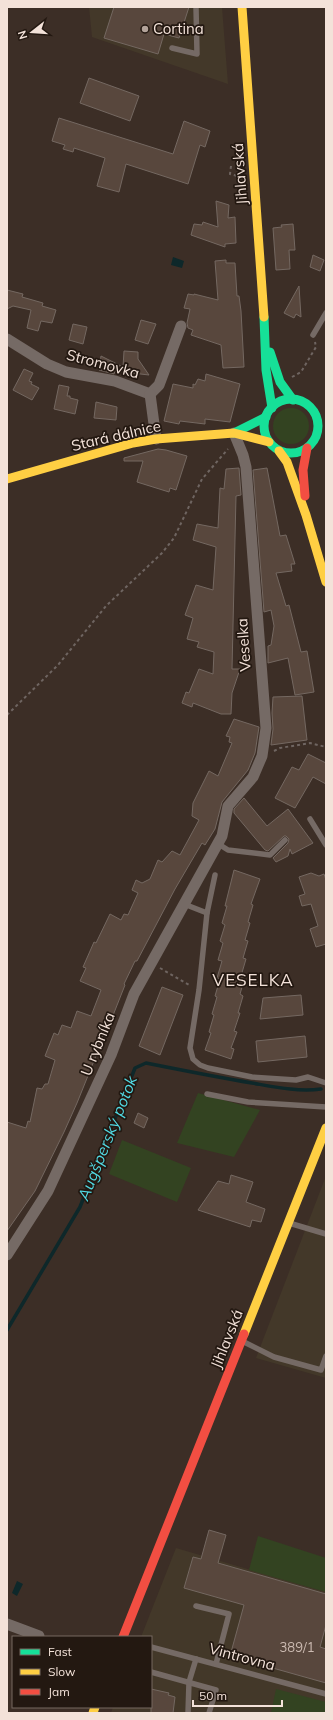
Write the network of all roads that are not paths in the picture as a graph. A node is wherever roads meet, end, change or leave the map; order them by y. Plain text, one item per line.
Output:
1 (196, 7) edge
2 (242, 7) edge
3 (172, 48) dead end
4 (326, 313) edge
5 (181, 326) dead end
6 (313, 335) road end
7 (7, 339) edge
8 (266, 340) junction
9 (150, 394) junction
10 (293, 400) junction
11 (272, 408) junction
12 (313, 411) junction
13 (326, 414) edge
14 (266, 417) junction
15 (326, 431) edge
16 (234, 433) junction
17 (315, 436) junction
18 (156, 439) junction
19 (269, 442) junction
20 (307, 448) junction
21 (279, 450) junction
22 (7, 479) edge
23 (306, 515) junction
24 (326, 582) edge
25 (310, 819) dead end
26 (285, 840) dead end
27 (217, 843) junction
28 (326, 845) edge
29 (215, 875) dead end
30 (184, 904) junction
31 (207, 913) junction
32 (326, 1083) edge
33 (207, 1094) dead end
34 (326, 1107) edge
35 (326, 1128) edge
36 (289, 1223) junction
37 (326, 1234) edge
38 (7, 1255) edge
39 (242, 1341) junction
40 (326, 1356) edge
41 (323, 1370) edge
42 (196, 1606) dead end
43 (7, 1624) edge
44 (39, 1636) edge
45 (122, 1636) edge
46 (152, 1647) edge
47 (196, 1659) junction
48 (216, 1664) junction
49 (152, 1672) edge
50 (189, 1682) junction
51 (326, 1694) edge
52 (188, 1713) edge
53 (209, 1713) edge

1 - 3 lane
2 - 8 main road, Jihlavská
4 - 6 lane
5 - 9 street, Stromovka
7 - 9 street, Stromovka
8 - 10 main road, Jihlavská
8 - 11 main road, Jihlavská
9 - 18 street, Stromovka
10 - 11 main road
10 - 12 main road, Jihlavská
11 - 14 main road
12 - 13 main road, Jihlavská
12 - 17 main road
14 - 16 main road, Stará dálnice
14 - 19 main road
15 - 17 main road
16 - 18 main road, Stará dálnice
16 - 19 main road, Stará dálnice
16 - 27 street, Veselka
17 - 20 main road
18 - 22 main road, Stará dálnice
19 - 21 main road
20 - 21 main road
20 - 23 main road
21 - 23 main road
23 - 24 main road
25 - 28 lane
26 - 27 lane
27 - 30 street, U rybníka
29 - 31 lane
30 - 31 lane
30 - 38 street, U rybníka
31 - 32 lane
33 - 34 lane
35 - 36 main road, Jihlavská
36 - 37 lane
36 - 39 main road, Jihlavská
39 - 41 lane
39 - 45 main road, Jihlavská
40 - 41 lane
42 - 48 lane
43 - 44 street
46 - 47 lane, Vintrovna
47 - 48 lane, Vintrovna
47 - 50 lane
48 - 51 lane, Vintrovna
49 - 50 lane
50 - 52 lane
50 - 53 lane

